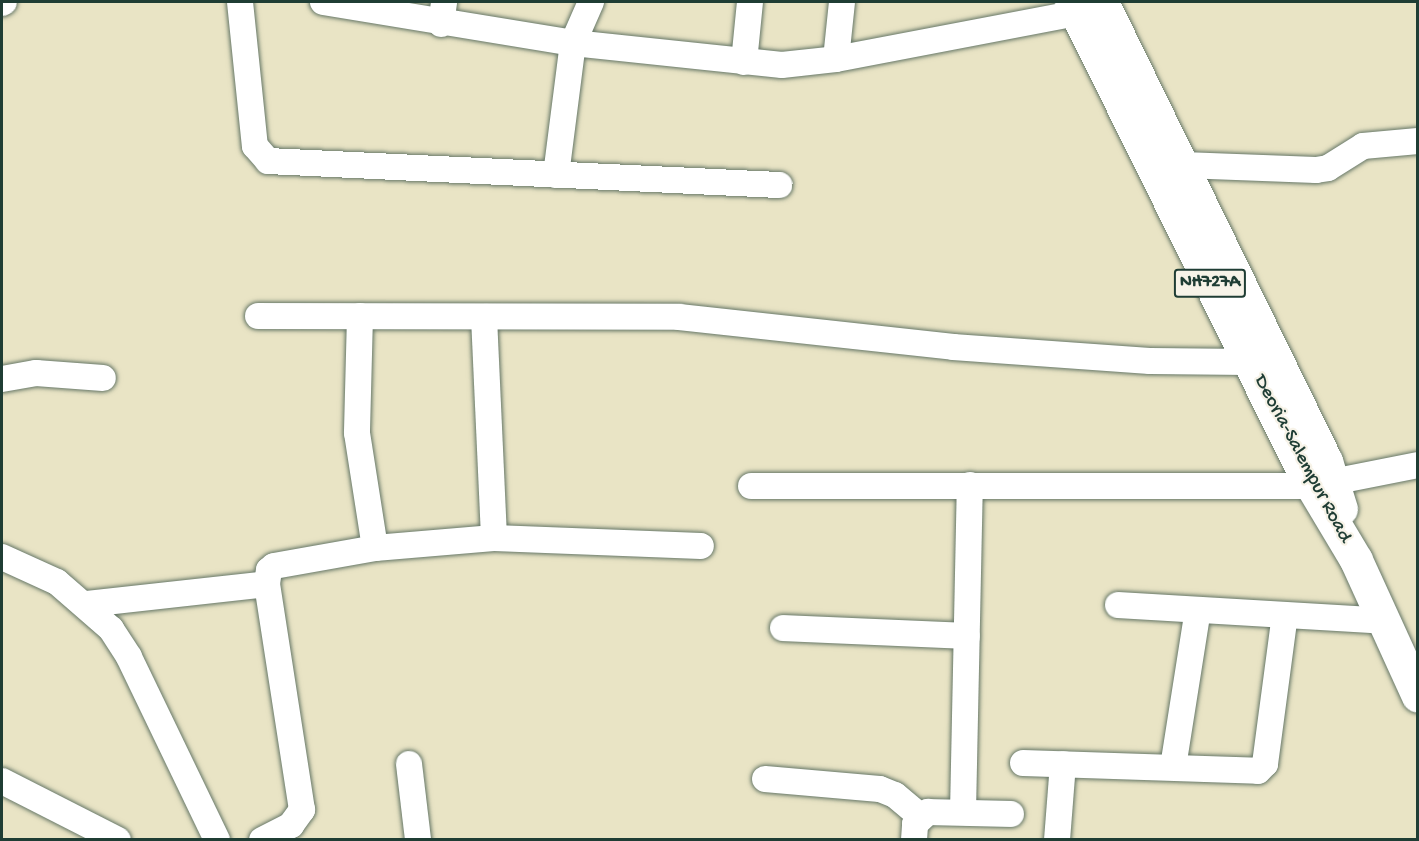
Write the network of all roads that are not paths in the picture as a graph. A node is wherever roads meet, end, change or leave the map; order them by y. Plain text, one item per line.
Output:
1 (240, 2) edge
2 (323, 2) edge
3 (591, 2) edge
4 (750, 2) edge
5 (842, 2) edge
6 (1084, 6) edge
7 (376, 7) edge
8 (442, 13) edge
9 (573, 43) junction
10 (836, 59) junction
11 (744, 62) junction
12 (1418, 141) edge
13 (1183, 165) junction
14 (556, 175) junction
15 (779, 186) dead end
16 (258, 316) dead end
17 (360, 316) junction
18 (484, 317) junction
19 (1249, 362) junction
20 (104, 378) dead end
21 (2, 379) edge
22 (1418, 465) edge
23 (1322, 484) junction
24 (970, 485) junction
25 (751, 486) dead end
26 (494, 538) junction
27 (701, 546) dead end
28 (375, 548) junction
29 (2, 557) edge
30 (267, 584) junction
31 (87, 604) junction
32 (1118, 605) dead end
33 (1198, 610) junction
34 (1285, 615) junction
35 (1384, 621) junction
36 (783, 628) dead end
37 (967, 636) junction
38 (1418, 696) edge
39 (1023, 763) dead end
40 (409, 764) dead end
41 (1063, 764) junction
42 (1173, 767) junction
43 (765, 779) dead end
44 (2, 781) edge
45 (963, 812) junction
46 (1011, 814) dead end
47 (917, 828) edge
48 (118, 840) edge
49 (217, 840) edge
50 (262, 840) edge
51 (418, 840) edge
52 (1058, 840) edge

1 - 14 street
2 - 7 street
3 - 9 street
4 - 11 street
5 - 10 street
6 - 10 street
6 - 13 highway, Deoria-Salempur Road / NH727A
6 - 19 highway, Deoria-Salempur Road / NH727A
7 - 8 street
8 - 9 street
9 - 11 street
9 - 14 street
10 - 11 street
12 - 13 street
13 - 23 highway, Deoria-Salempur Road / NH727A
14 - 15 street
16 - 17 street
17 - 18 street
17 - 28 street
18 - 19 street
18 - 26 street
19 - 23 highway, Deoria-Salempur Road / NH727A
20 - 21 street
22 - 23 street
23 - 24 street
23 - 35 highway, Deoria-Salempur Road / NH727A
24 - 25 street
24 - 37 street
26 - 27 street
26 - 28 street
28 - 30 street
29 - 31 street
30 - 31 street
30 - 50 street
31 - 49 street
32 - 33 street
33 - 34 street
33 - 42 street
34 - 35 street
34 - 42 street
35 - 38 highway, NH727A
36 - 37 street
37 - 45 street
39 - 41 street
40 - 51 street
41 - 42 street
41 - 52 street
43 - 47 street
44 - 48 street
45 - 46 street
45 - 47 street

